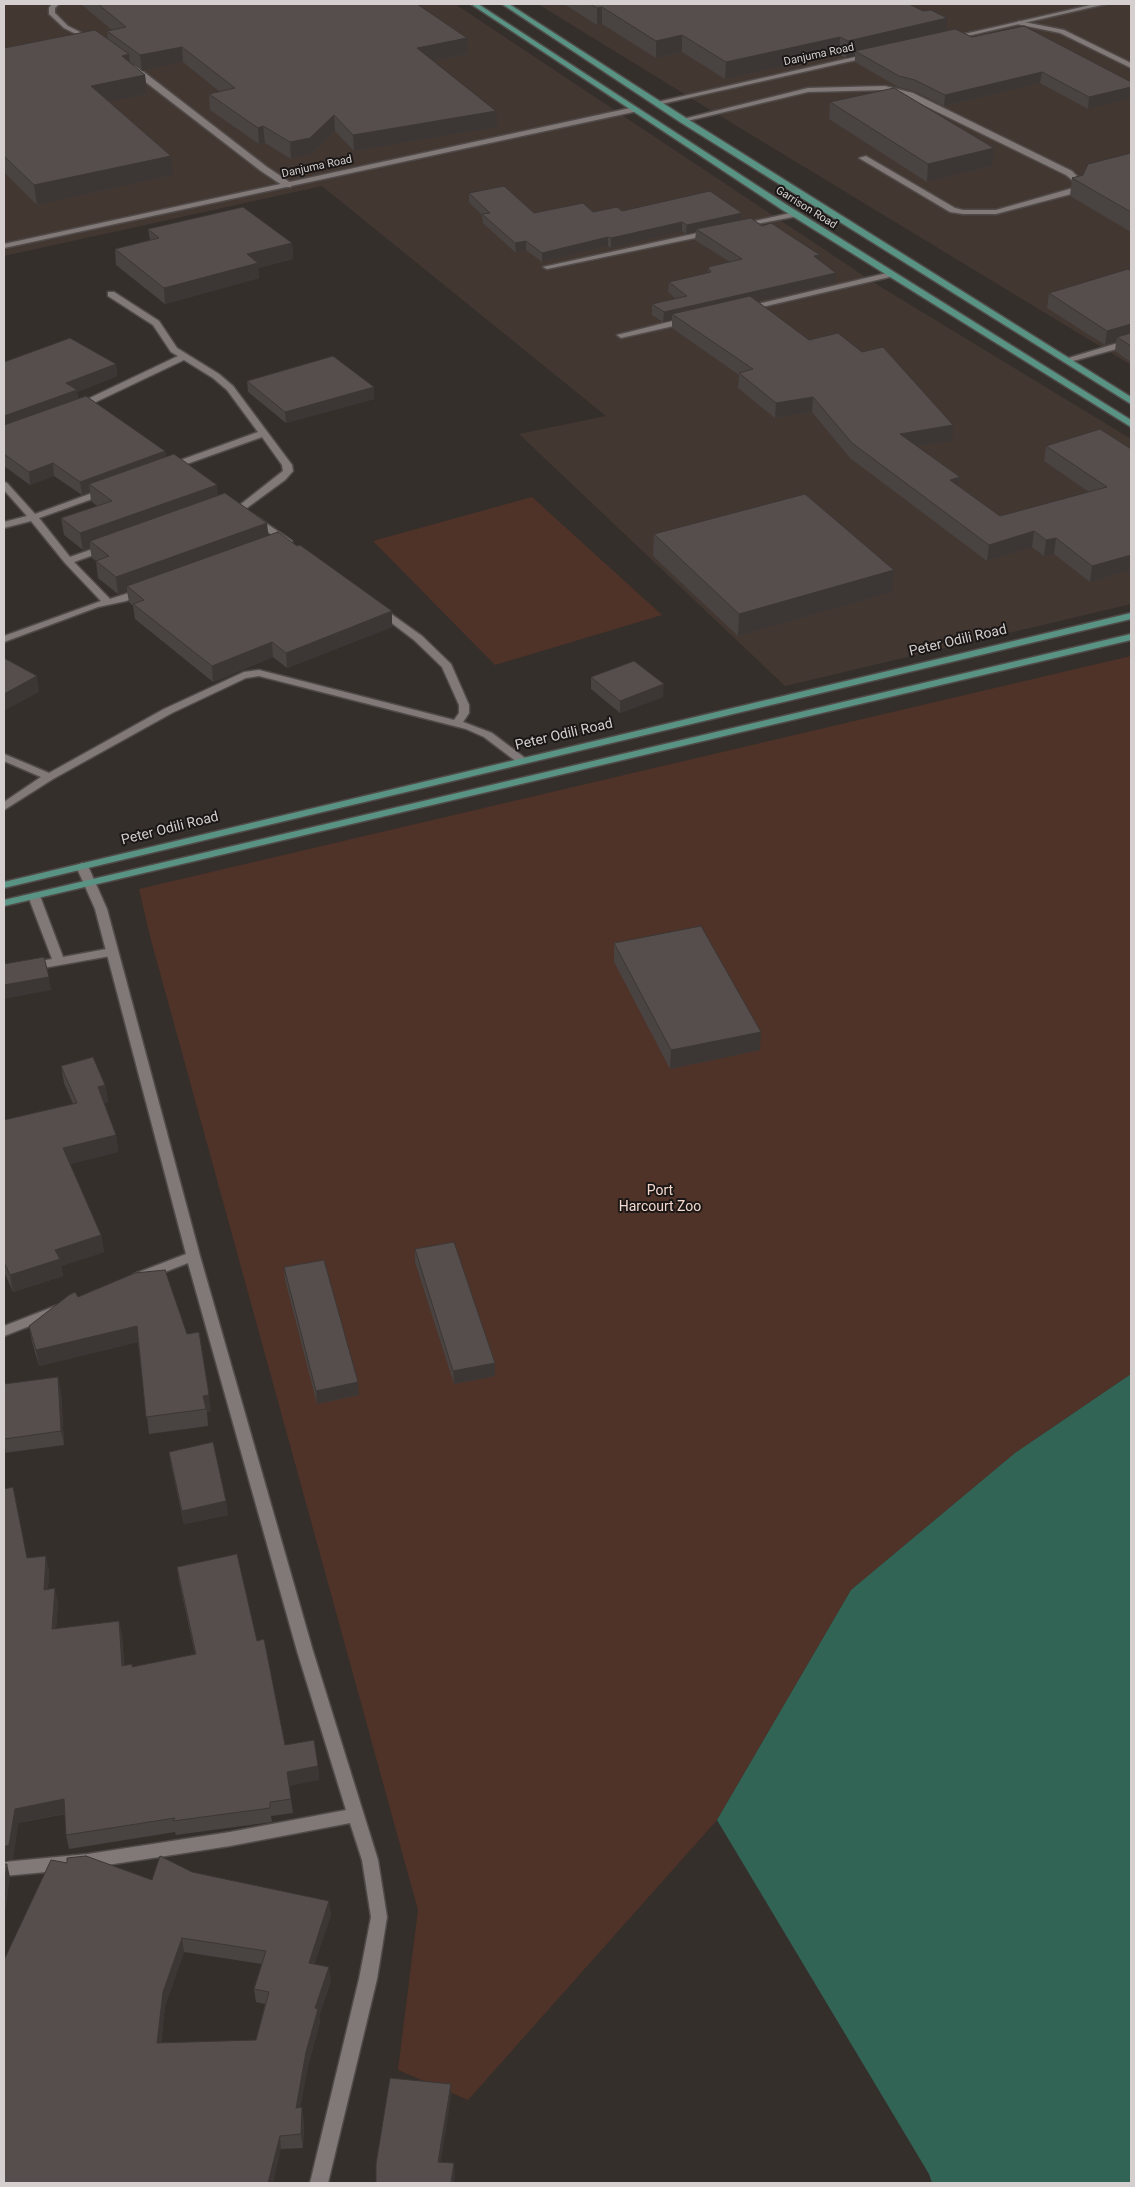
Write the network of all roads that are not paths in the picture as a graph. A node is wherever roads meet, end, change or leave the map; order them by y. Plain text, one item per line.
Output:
1 (56, 4) edge
2 (474, 4) edge
3 (505, 4) edge
4 (1102, 4) edge
5 (1018, 23) junction
6 (942, 40) edge
7 (100, 45) edge
8 (876, 54) edge
9 (124, 62) edge
10 (1131, 66) edge
11 (657, 103) junction
12 (635, 109) junction
13 (683, 120) junction
14 (863, 158) dead end
15 (288, 185) junction
16 (795, 214) junction
17 (728, 228) edge
18 (718, 230) edge
19 (4, 246) edge
20 (547, 267) edge
21 (891, 274) junction
22 (111, 294) dead end
23 (734, 310) edge
24 (696, 319) edge
25 (621, 335) dead end
26 (1131, 342) edge
27 (184, 357) junction
28 (1066, 360) junction
29 (1131, 401) edge
30 (65, 412) edge
31 (1131, 424) edge
32 (264, 433) junction
33 (160, 471) edge
34 (4, 485) edge
35 (115, 488) edge
36 (232, 503) edge
37 (241, 508) junction
38 (33, 517) junction
39 (4, 525) edge
40 (114, 545) edge
41 (301, 551) edge
42 (68, 561) junction
43 (158, 586) edge
44 (108, 602) junction
45 (373, 603) edge
46 (1131, 616) edge
47 (1131, 637) edge
48 (4, 639) edge
49 (456, 724) junction
50 (6, 760) edge
51 (521, 760) junction
52 (49, 777) junction
53 (4, 807) edge
54 (82, 866) junction
55 (90, 882) junction
56 (4, 885) edge
57 (34, 896) junction
58 (4, 903) edge
59 (112, 952) junction
60 (59, 961) junction
61 (4, 971) edge
62 (193, 1256) junction
63 (124, 1284) edge
64 (72, 1304) edge
65 (4, 1331) edge
66 (355, 1815) junction
67 (4, 1869) edge
68 (319, 2183) edge

1 - 7 street
2 - 12 main road, Garrison Road
3 - 11 main road, Garrison Road
4 - 5 street
5 - 6 street
5 - 10 street
8 - 11 street, Danjuma Road
9 - 15 street
11 - 13 main road, Garrison Road
12 - 15 street, Danjuma Road
12 - 16 main road, Garrison Road
13 - 14 street
13 - 28 main road, Garrison Road
15 - 19 street, Danjuma Road
16 - 17 street
16 - 21 main road, Garrison Road
18 - 20 street
21 - 23 street
21 - 31 main road, Garrison Road
22 - 27 street
24 - 25 street
26 - 28 street
27 - 30 street
27 - 32 street
28 - 29 main road, Garrison Road
32 - 33 street
32 - 37 street
34 - 38 street
35 - 38 street
36 - 37 street
37 - 41 street
38 - 39 street
38 - 42 street
40 - 42 street
42 - 44 street
43 - 44 street
44 - 48 street
45 - 49 street
46 - 51 main road, Peter Odili Road
47 - 55 main road
49 - 51 street
49 - 52 street
50 - 52 street
51 - 54 main road, Peter Odili Road
52 - 53 street
54 - 55 street
54 - 56 main road, Peter Odili Road
55 - 57 main road
55 - 59 street
57 - 58 main road
57 - 60 street
59 - 60 street
59 - 62 street
60 - 61 street
62 - 63 street
62 - 66 street
64 - 65 street
66 - 67 street
66 - 68 street

